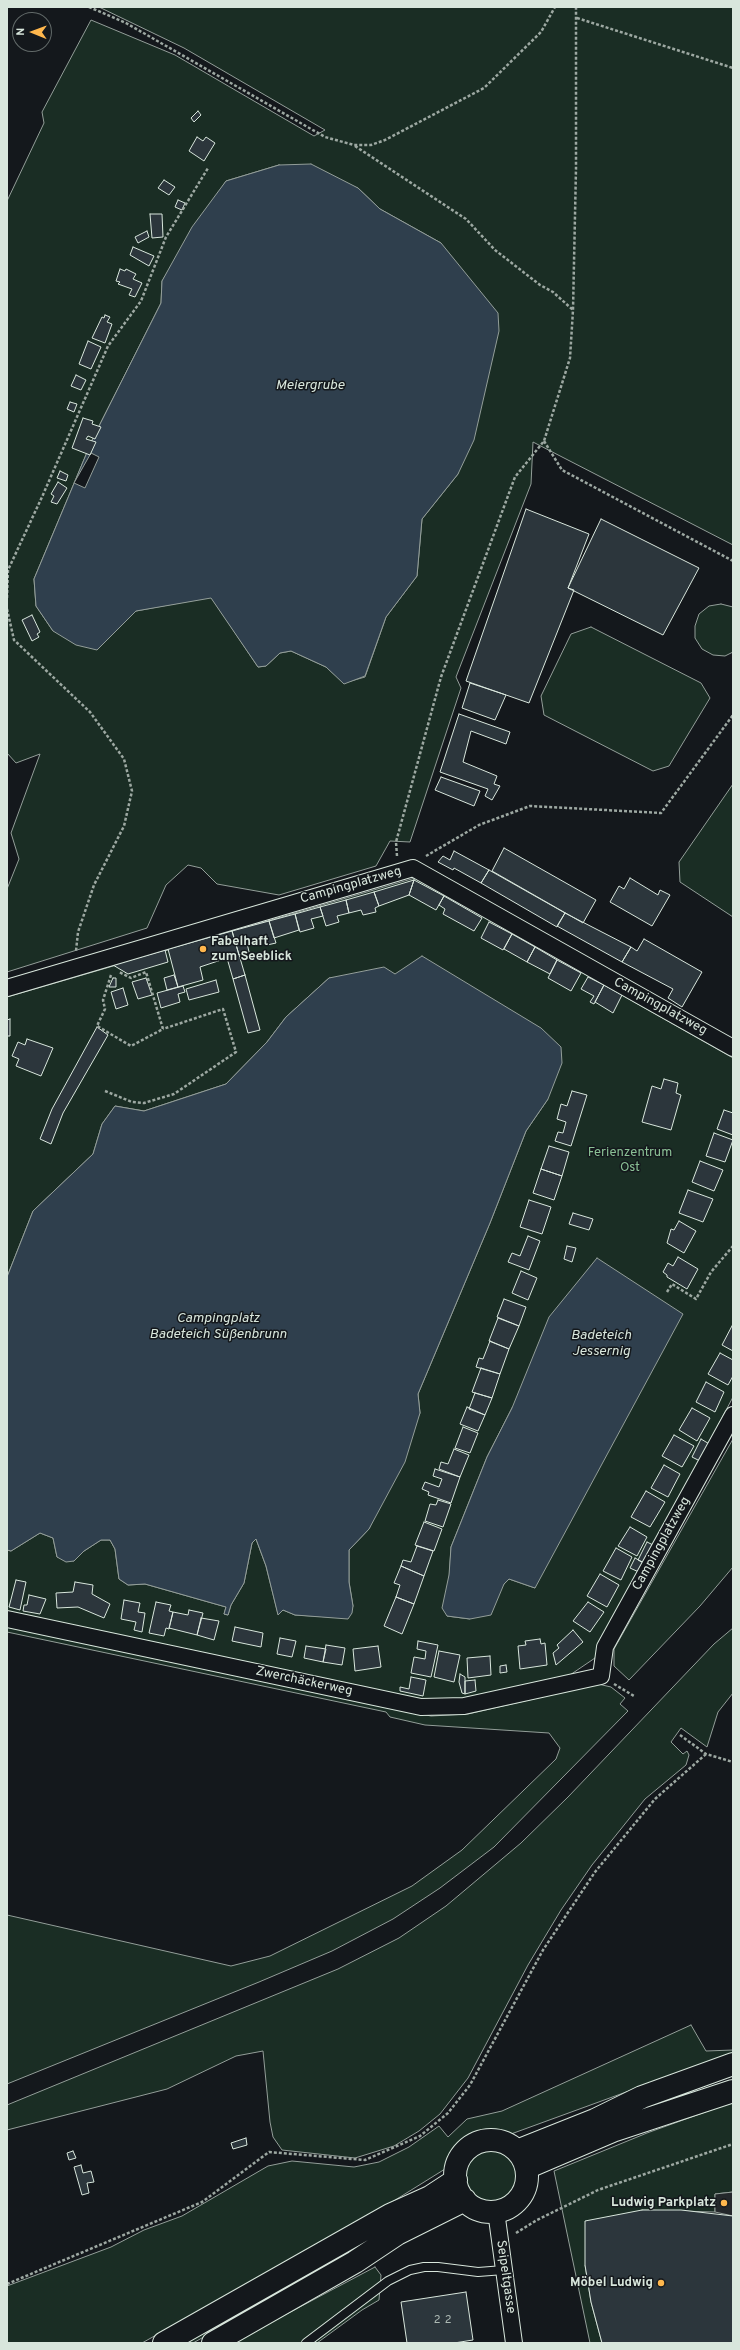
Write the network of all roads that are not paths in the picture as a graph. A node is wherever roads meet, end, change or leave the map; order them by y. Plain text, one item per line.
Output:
1 (7, 988) edge
2 (733, 1048) edge
3 (733, 1415) edge
4 (7, 1619) edge
5 (601, 1676) joint
6 (733, 2064) edge
7 (733, 2091) edge
8 (522, 2160) junction
9 (456, 2180) junction
10 (465, 2200) junction
11 (496, 2211) junction
12 (504, 2270) junction
13 (164, 2343) edge
14 (213, 2343) edge
15 (306, 2343) edge
16 (514, 2343) edge

1 - 2 street, Campingplatzweg
3 - 5 street, Campingplatzweg
4 - 5 street, Zwerchäckerweg
6 - 8 main road
7 - 8 main road
8 - 9 main road
8 - 11 main road
9 - 10 main road
9 - 13 main road
10 - 11 main road
10 - 14 main road
11 - 12 street, Seipeltgasse
12 - 15 lane
12 - 16 street, Seipeltgasse

